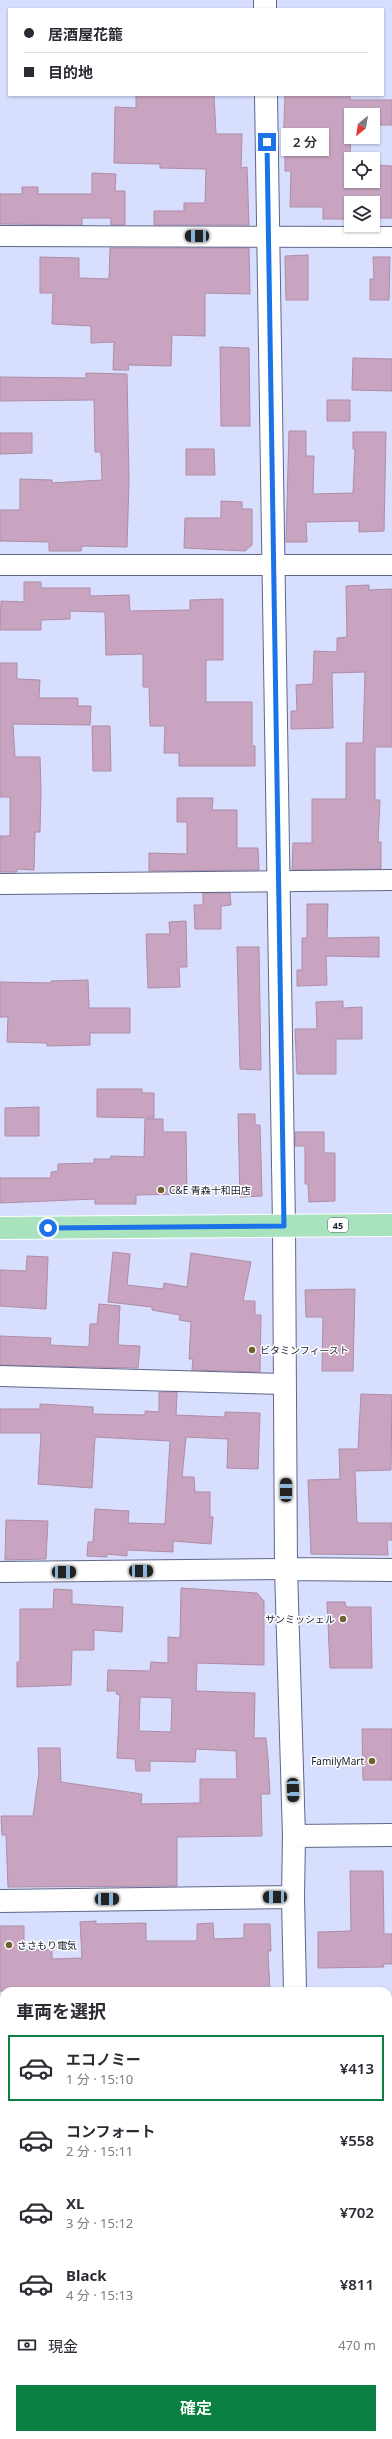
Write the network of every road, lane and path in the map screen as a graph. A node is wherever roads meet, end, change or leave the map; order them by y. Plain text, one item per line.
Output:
1 (266, 96) edge
2 (0, 236) edge
3 (268, 236) junction
4 (392, 237) edge
5 (392, 564) edge
6 (0, 565) edge
7 (273, 565) junction
8 (392, 880) edge
9 (277, 881) junction
10 (0, 884) edge
11 (392, 1225) edge
12 (284, 1226) junction
13 (0, 1228) edge
14 (0, 1376) edge
15 (285, 1384) junction
16 (286, 1569) junction
17 (392, 1570) edge
18 (0, 1572) edge
19 (392, 1835) edge
20 (294, 1836) junction
21 (293, 1897) junction
22 (0, 1901) edge
23 (295, 1987) edge

1 - 3 street
2 - 3 street
3 - 4 street
3 - 7 street
5 - 7 street
6 - 7 street
7 - 9 street
8 - 9 street
9 - 10 street
9 - 12 street
11 - 12 main road, 45
12 - 13 main road, 45
12 - 15 street
14 - 15 street
15 - 16 street
16 - 17 street
16 - 18 street
16 - 20 street
19 - 20 street
20 - 21 street
21 - 22 street
21 - 23 street

